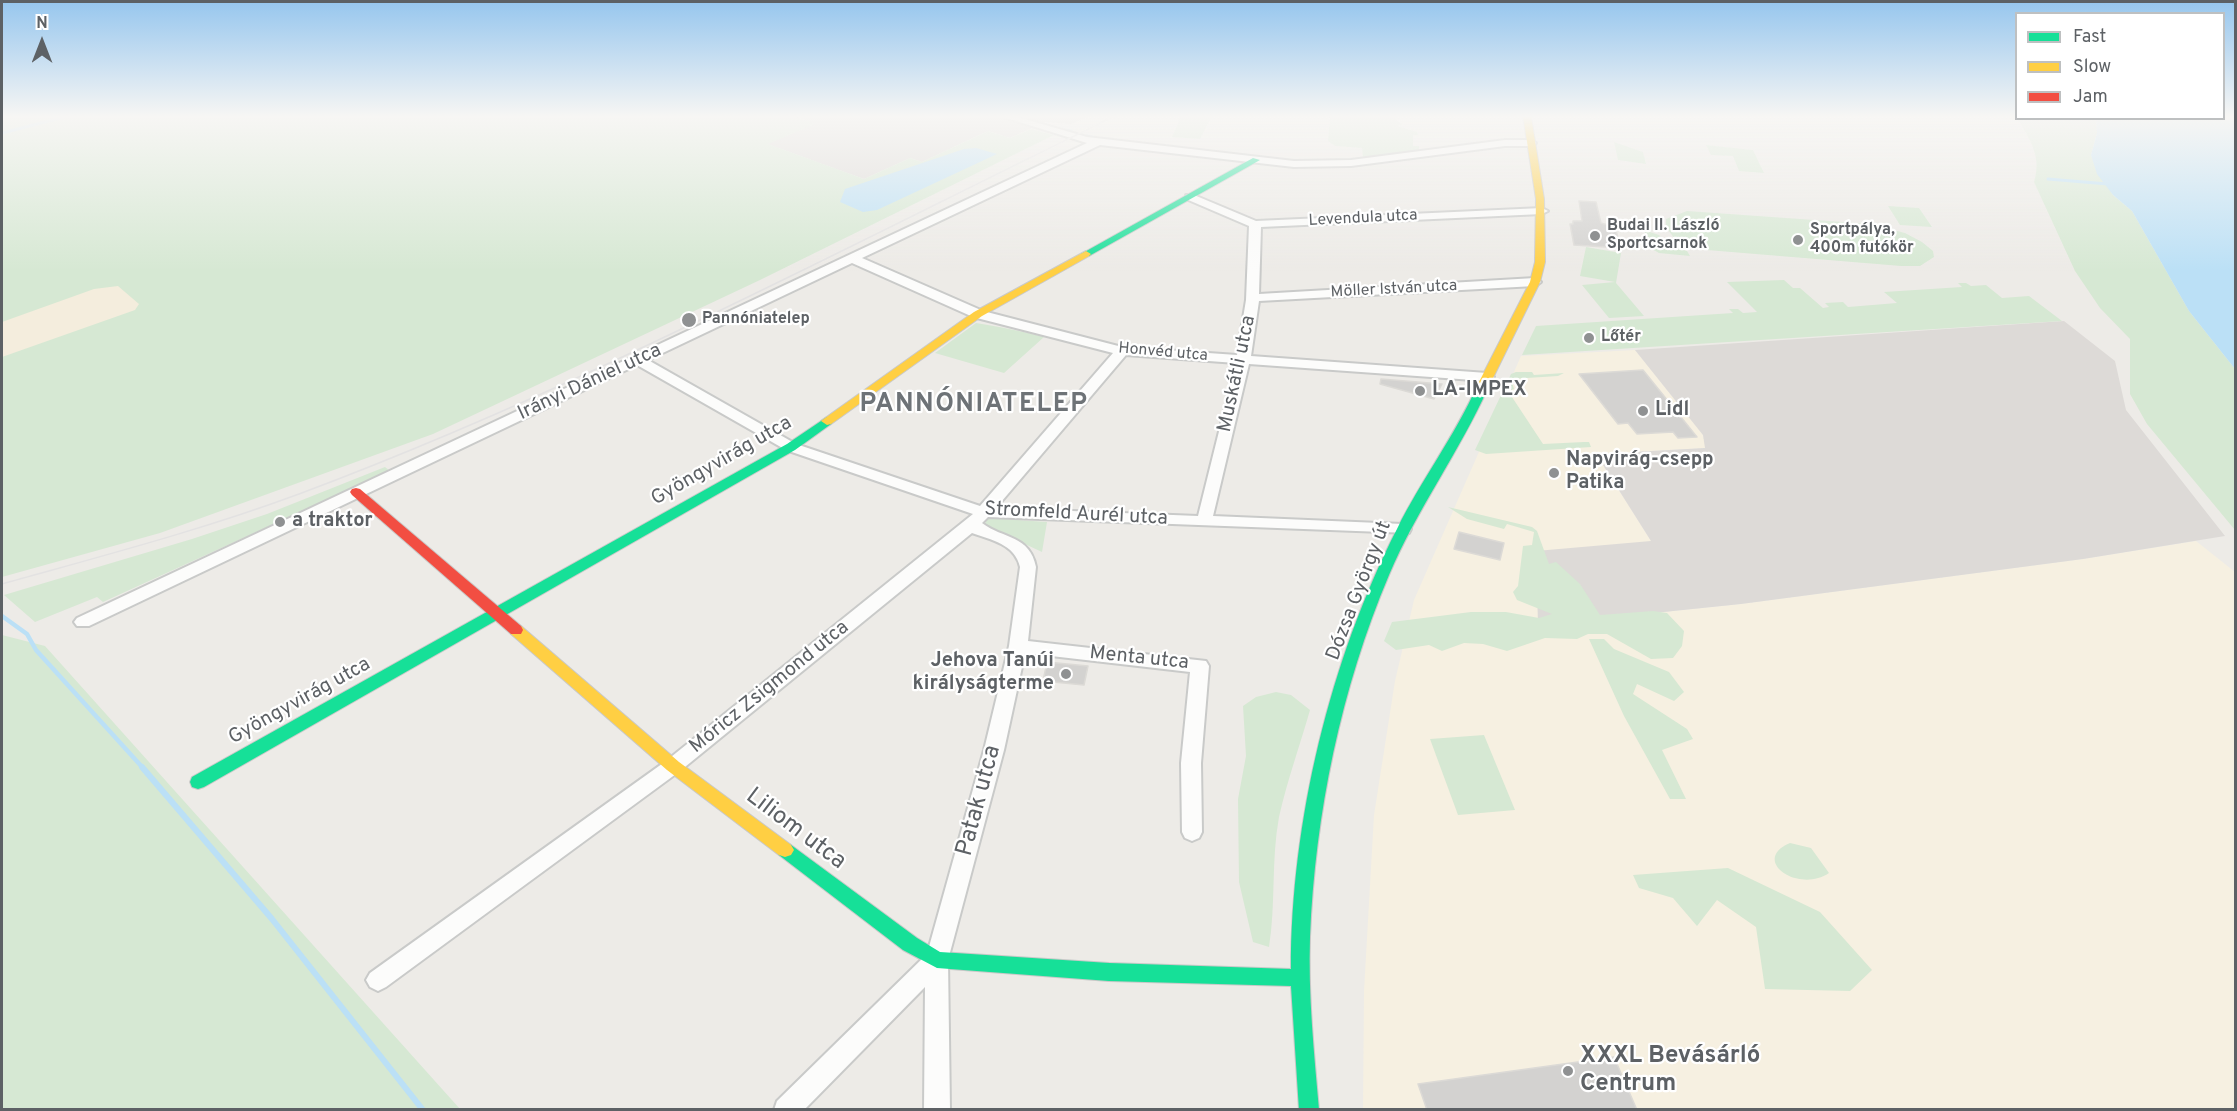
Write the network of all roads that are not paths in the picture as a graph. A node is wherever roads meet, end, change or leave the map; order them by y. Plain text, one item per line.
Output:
1 (1043, 168) edge
2 (1242, 168) edge
3 (1535, 168) edge
4 (1190, 197) junction
5 (1542, 211) junction
6 (1255, 224) junction
7 (854, 259) junction
8 (1535, 282) junction
9 (1254, 298) junction
10 (978, 314) junction
11 (1122, 351) junction
12 (638, 360) junction
13 (1244, 360) junction
14 (1487, 377) junction
15 (791, 447) junction
16 (356, 492) junction
17 (979, 517) junction
18 (1204, 522) junction
19 (1403, 530) junction
20 (495, 614) junction
21 (83, 622) dead end
22 (1018, 646) junction
23 (672, 766) junction
24 (198, 782) dead end
25 (1192, 832) dead end
26 (938, 960) junction
27 (1300, 978) junction
28 (378, 980) dead end
29 (786, 1110) edge
30 (937, 1110) edge
31 (1309, 1110) edge

1 - 7 street, Irányi Dániel utca
2 - 4 street, Gyöngyvirág utca
3 - 5 street, Dózsa György út
4 - 6 street, Levendula utca
4 - 10 street, Gyöngyvirág utca
5 - 6 street, Levendula utca
5 - 8 street, Dózsa György út
6 - 9 street, Muskátli utca
7 - 10 street, Honvéd utca
7 - 12 street, Irányi Dániel utca
8 - 9 street, Möller István utca
8 - 14 street, Dózsa György út
9 - 13 street, Muskátli utca
10 - 11 street, Honvéd utca
10 - 15 street, Gyöngyvirág utca
11 - 13 street, Honvéd utca
11 - 17 street, Móricz Zsigmond utca
12 - 15 street, Stromfeld Aurél utca
12 - 16 street, Irányi Dániel utca
13 - 14 street, Honvéd utca
13 - 18 street, Muskátli utca
14 - 19 street, Dózsa György út
15 - 17 street, Stromfeld Aurél utca
15 - 20 street, Gyöngyvirág utca
16 - 20 street, Liliom utca
16 - 21 street, Irányi Dániel utca
17 - 18 street, Stromfeld Aurél utca
17 - 22 street, Patak utca
17 - 23 street, Móricz Zsigmond utca
18 - 19 street, Stromfeld Aurél utca
19 - 27 street, Dózsa György út
20 - 23 street, Liliom utca
20 - 24 street, Gyöngyvirág utca
22 - 25 street, Menta utca
22 - 26 street, Patak utca
23 - 26 street, Liliom utca
23 - 28 street, Móricz Zsigmond utca
26 - 27 street, Liliom utca
26 - 29 street
26 - 30 street, Patak utca
27 - 31 street, Dózsa György út

